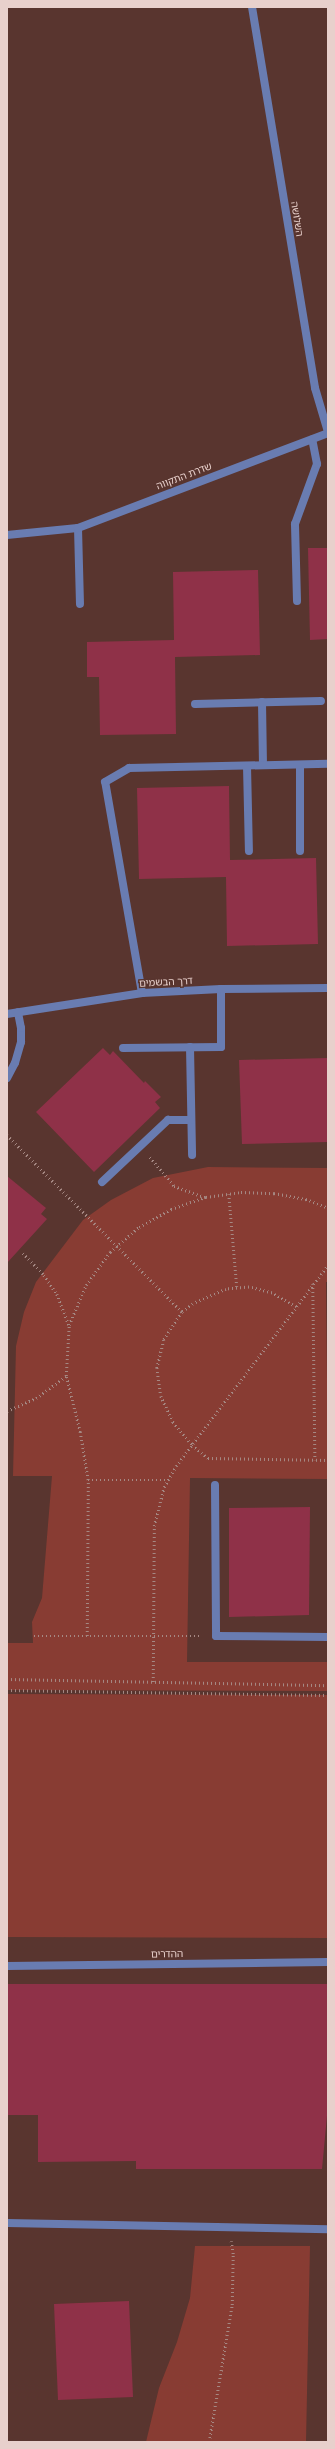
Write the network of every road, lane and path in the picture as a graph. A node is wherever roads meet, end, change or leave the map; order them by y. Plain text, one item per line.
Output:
1 (252, 7) edge
2 (328, 432) edge
3 (312, 439) junction
4 (78, 528) junction
5 (7, 535) edge
6 (297, 601) dead end
7 (80, 604) dead end
8 (262, 702) junction
9 (321, 702) dead end
10 (195, 704) dead end
11 (328, 764) edge
12 (263, 765) junction
13 (300, 765) junction
14 (247, 766) junction
15 (300, 850) dead end
16 (249, 851) dead end
17 (328, 988) edge
18 (221, 989) junction
19 (142, 993) junction
20 (18, 1012) junction
21 (7, 1014) edge
22 (190, 1047) junction
23 (123, 1048) dead end
24 (7, 1078) edge
25 (192, 1120) junction
26 (7, 1134) edge
27 (140, 1146) junction
28 (192, 1155) dead end
29 (102, 1182) dead end
30 (230, 1194) junction
31 (206, 1197) junction
32 (328, 1208) edge
33 (118, 1246) junction
34 (23, 1253) dead end
35 (328, 1265) edge
36 (313, 1284) junction
37 (237, 1287) junction
38 (296, 1307) junction
39 (182, 1312) junction
40 (69, 1325) junction
41 (66, 1376) junction
42 (7, 1411) edge
43 (192, 1445) junction
44 (315, 1460) junction
45 (328, 1460) edge
46 (88, 1480) junction
47 (167, 1480) junction
48 (215, 1485) dead end
49 (34, 1636) dead end
50 (87, 1636) junction
51 (154, 1636) junction
52 (216, 1636) junction
53 (328, 1636) edge
54 (7, 1679) edge
55 (153, 1682) junction
56 (328, 1685) edge
57 (7, 1690) edge
58 (328, 1695) edge
59 (328, 1962) edge
60 (7, 1966) edge
61 (7, 2223) edge
62 (229, 2227) junction
63 (328, 2229) edge
64 (209, 2442) edge

1 - 2 street, השלושה
2 - 3 street, שדרת התקווה
3 - 4 street, שדרת התקווה
3 - 6 street
4 - 5 street, שדרת התקווה
4 - 7 street
8 - 9 street
8 - 10 street
8 - 12 street
11 - 13 street
12 - 13 street
12 - 14 street
13 - 15 street
14 - 16 street
14 - 19 street
17 - 18 street, דרך הבשמים
18 - 19 street, דרך הבשמים
18 - 22 street
19 - 20 street, דרך הבשמים
20 - 21 street, דרך הבשמים
20 - 24 street
22 - 23 street
22 - 25 street
25 - 27 street
25 - 28 street
26 - 33 path
27 - 29 street
27 - 31 path
30 - 31 path
30 - 32 path
30 - 37 path
31 - 33 path
33 - 39 path
33 - 40 path
34 - 40 path
35 - 36 path
36 - 38 path
36 - 44 path
37 - 38 path
37 - 39 path
38 - 43 path
39 - 43 path
40 - 41 path
41 - 42 path
41 - 46 path
43 - 44 path
43 - 47 path
44 - 45 path
46 - 47 path
46 - 50 path
47 - 51 path
48 - 52 street
49 - 50 path
50 - 51 path
51 - 52 path
51 - 55 path
52 - 53 street
54 - 55 path
55 - 56 path
57 - 58 path
59 - 60 street, ההדרים
61 - 62 street
62 - 63 street
62 - 64 path

